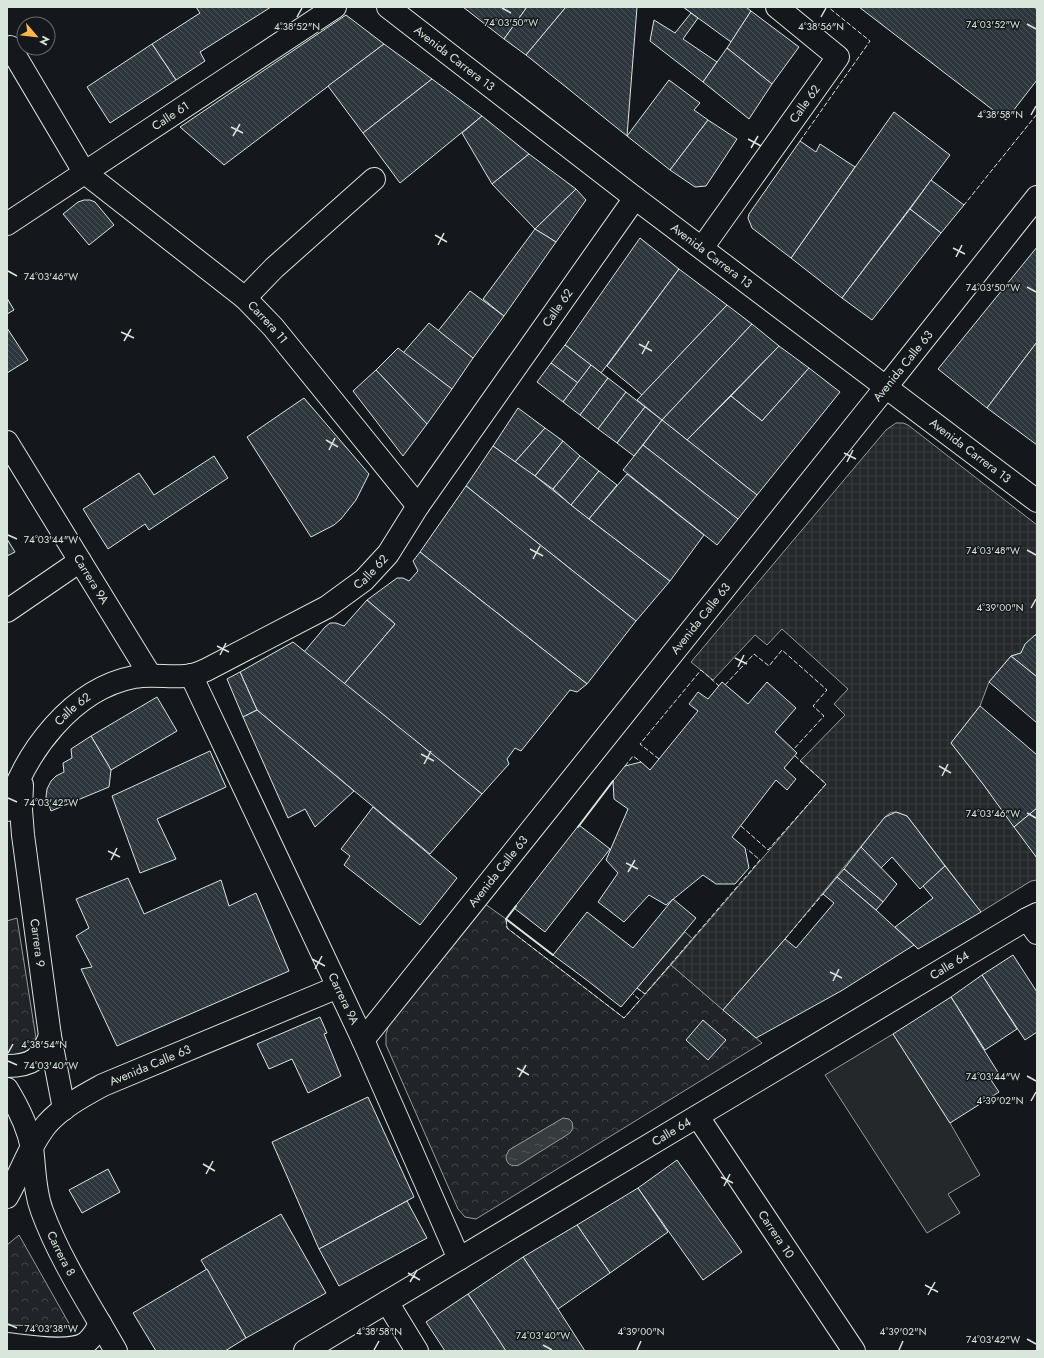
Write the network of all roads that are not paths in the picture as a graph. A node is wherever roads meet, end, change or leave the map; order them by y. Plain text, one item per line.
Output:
1 (335, 7) edge
2 (388, 7) edge
3 (777, 7) edge
4 (10, 48) dead end
5 (84, 172) junction
6 (374, 179) dead end
7 (1037, 197) edge
8 (635, 198) junction
9 (7, 224) edge
10 (702, 248) junction
11 (245, 298) junction
12 (886, 387) junction
13 (7, 442) edge
14 (1037, 502) edge
15 (418, 506) junction
16 (80, 561) junction
17 (7, 611) edge
18 (150, 675) junction
19 (191, 675) junction
20 (22, 776) junction
21 (7, 810) edge
22 (1034, 922) edge
23 (338, 987) junction
24 (50, 1036) junction
25 (363, 1040) junction
26 (7, 1066) edge
27 (7, 1089) edge
28 (64, 1109) junction
29 (698, 1117) junction
30 (32, 1148) junction
31 (7, 1197) edge
32 (459, 1259) junction
33 (387, 1302) junction
34 (100, 1323) junction
35 (7, 1344) edge
36 (116, 1351) edge
37 (305, 1351) edge
38 (417, 1351) edge
39 (854, 1351) edge

1 - 5 street, Calle 61
2 - 8 street, Avenida Carrera 13
3 - 10 street, Calle 62
4 - 5 street
5 - 9 street, Calle 61
5 - 11 street, Carrera 11
6 - 11 street
7 - 12 street, Avenida Calle 63
8 - 10 street, Avenida Carrera 13
8 - 15 street, Calle 62
10 - 12 street, Avenida Carrera 13
11 - 15 street, Carrera 11
12 - 14 street, Avenida Carrera 13
12 - 25 street, Avenida Calle 63
13 - 16 street, Carrera 9A
15 - 19 street, Calle 62
16 - 17 street
16 - 18 street, Carrera 9A
18 - 19 street, Calle 62
18 - 20 street, Calle 62
19 - 23 street, Carrera 9A
20 - 21 street, Calle 62
20 - 24 street, Carrera 9
22 - 29 street, Calle 64
23 - 25 street, Carrera 9A
23 - 28 street, Avenida Calle 63
24 - 26 street
24 - 28 street, Carrera 9
25 - 32 street, Carrera 9A
27 - 30 street
28 - 30 street, Avenida Calle 63
29 - 32 street, Calle 64
29 - 39 street, Carrera 10
30 - 31 street, Avenida Calle 63
30 - 34 street, Carrera 8
32 - 33 street, Calle 64
33 - 37 street, Calle 64
33 - 38 street
34 - 35 street
34 - 36 street, Carrera 8

